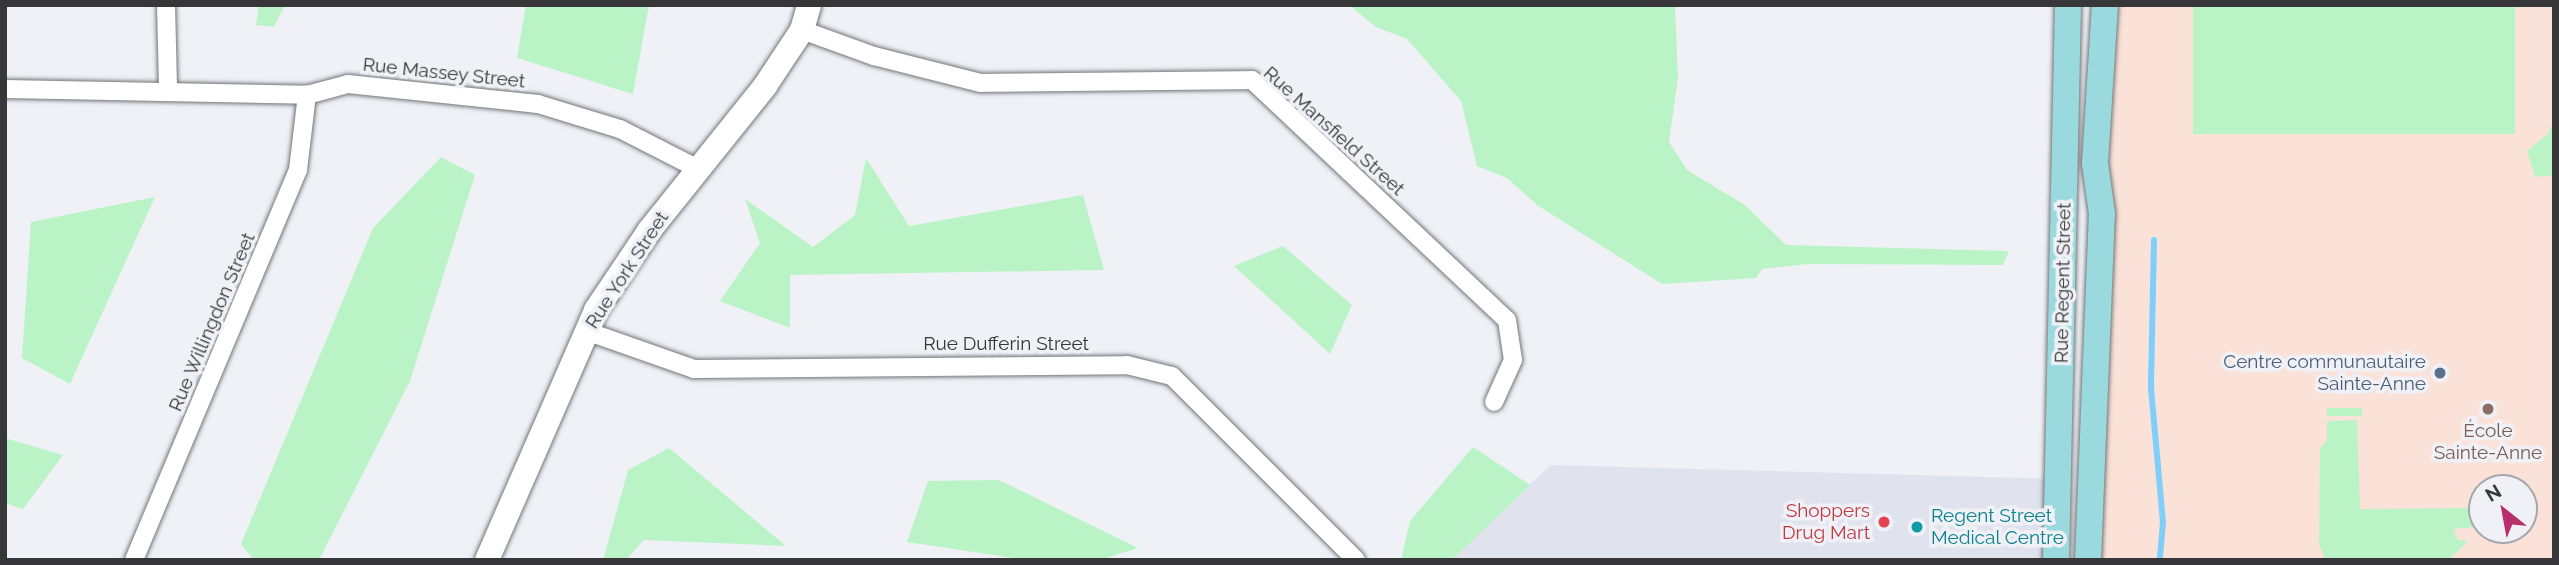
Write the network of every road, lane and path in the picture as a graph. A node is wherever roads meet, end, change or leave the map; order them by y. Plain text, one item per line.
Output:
1 (166, 5) edge
2 (809, 5) edge
3 (2105, 5) edge
4 (2068, 18) edge
5 (802, 30) junction
6 (2098, 84) junction
7 (5, 89) edge
8 (168, 89) junction
9 (307, 94) junction
10 (698, 169) junction
11 (586, 331) junction
12 (2061, 383) junction
13 (1494, 402) dead end
14 (2089, 457) junction
15 (134, 560) edge
16 (487, 560) edge
17 (1356, 560) edge
18 (2056, 560) edge
19 (2088, 560) edge

1 - 8 street
2 - 5 street, Rue York Street
3 - 6 main road
4 - 6 main road
4 - 12 main road, Rue Regent Street
5 - 10 street, Rue York Street
5 - 13 street, Rue Mansfield Street
6 - 14 main road, Rue Regent Street
7 - 8 street, Rue Massey Street
8 - 9 street, Rue Massey Street
9 - 10 street, Rue Massey Street
9 - 15 street, Rue Willingdon Street
10 - 11 street, Rue York Street
11 - 16 street, Rue York Street
11 - 17 street, Rue Dufferin Street
12 - 14 main road
12 - 18 main road, Rue Regent Street
14 - 19 main road, Rue Regent Street

